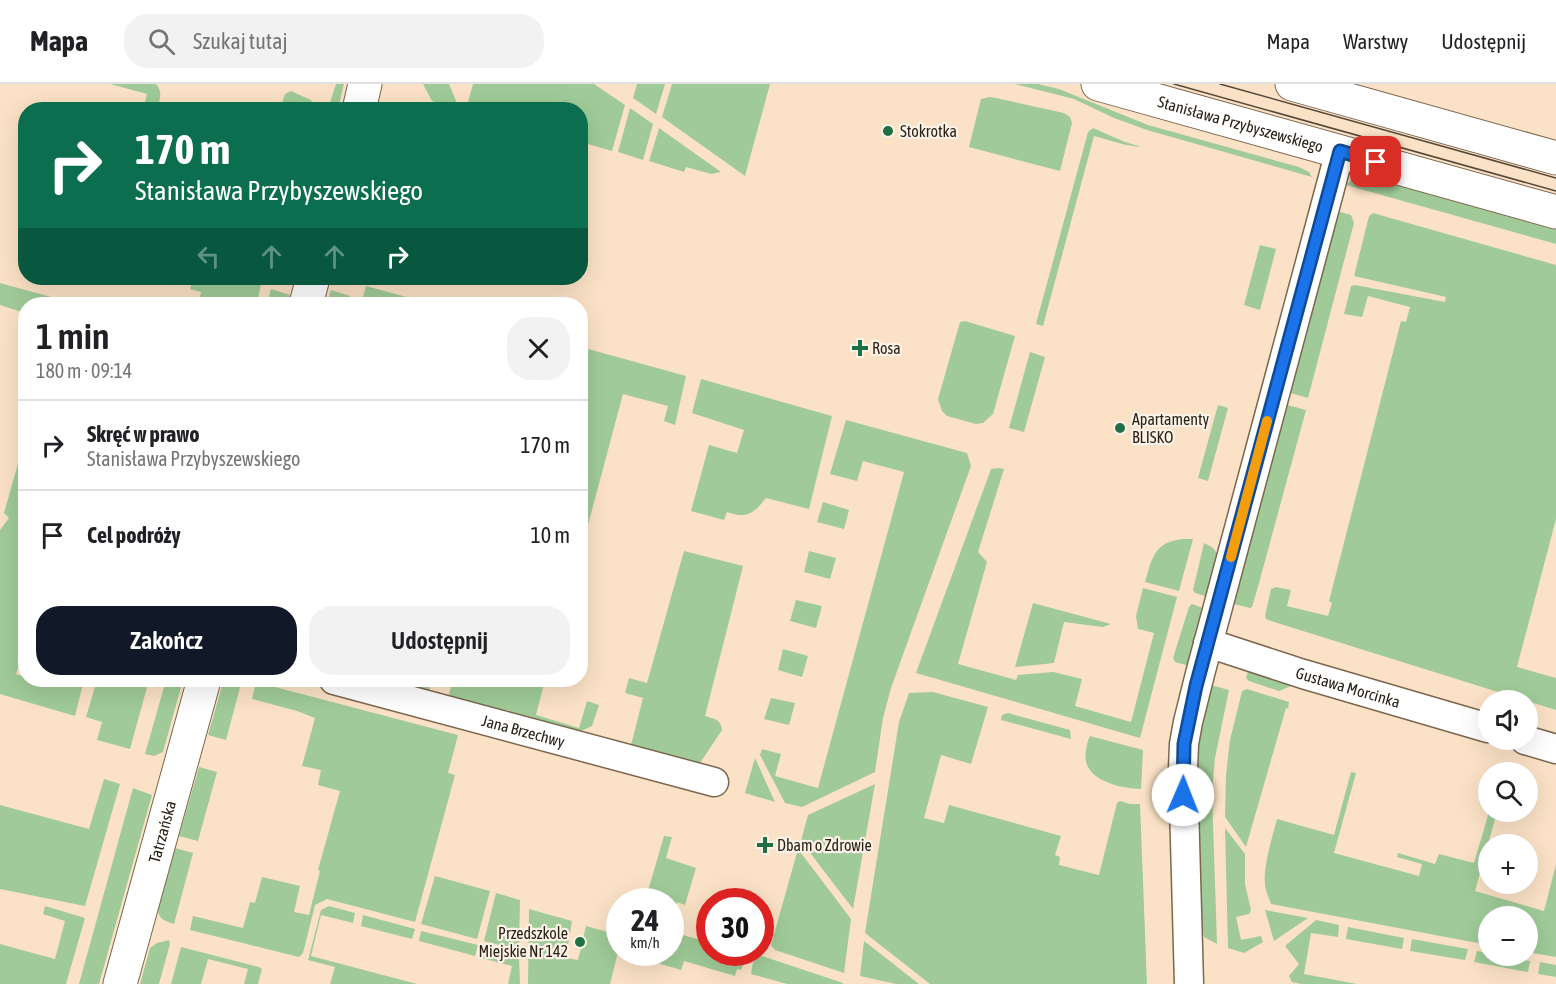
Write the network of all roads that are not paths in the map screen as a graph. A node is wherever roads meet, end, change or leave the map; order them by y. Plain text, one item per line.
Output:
1 (365, 84) edge
2 (1098, 84) edge
3 (1292, 84) edge
4 (361, 102) edge
5 (1340, 151) junction
6 (1556, 158) edge
7 (1556, 212) edge
8 (1208, 643) junction
9 (202, 687) edge
10 (360, 687) edge
11 (1478, 725) edge
12 (1538, 744) edge
13 (1556, 749) edge
14 (714, 782) dead end
15 (120, 984) edge
16 (1189, 984) edge

1 - 4 main road
2 - 5 main road, Stanisława Przybyszewskiego
3 - 6 main road
5 - 7 main road, Stanisława Przybyszewskiego
5 - 8 street
8 - 11 street, Gustawa Morcinka
8 - 16 street
9 - 15 main road, Tatrzańska
10 - 14 street, Jana Brzechwy
12 - 13 street

